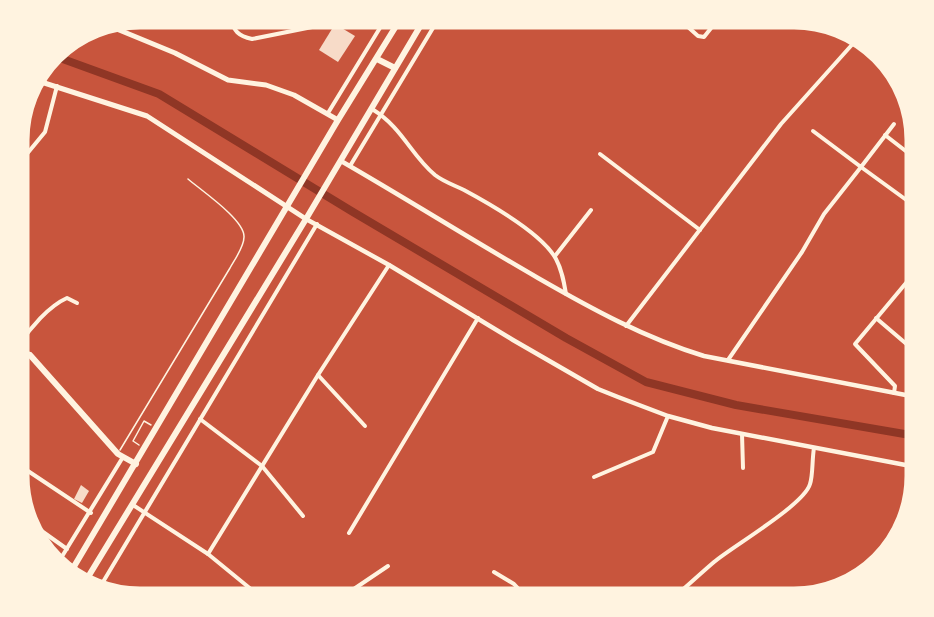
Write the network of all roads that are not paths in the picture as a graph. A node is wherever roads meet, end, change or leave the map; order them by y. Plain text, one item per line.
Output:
1 (234, 28) edge
2 (307, 28) edge
3 (380, 28) edge
4 (395, 28) edge
5 (419, 28) edge
6 (433, 28) edge
7 (689, 28) edge
8 (711, 28) edge
9 (120, 30) edge
10 (852, 45) edge
11 (377, 58) junction
12 (395, 68) junction
13 (45, 82) edge
14 (57, 86) junction
15 (371, 108) junction
16 (328, 113) junction
17 (382, 114) junction
18 (338, 120) junction
19 (894, 124) dead end
20 (813, 131) dead end
21 (885, 135) junction
22 (905, 150) edge
23 (29, 151) edge
24 (600, 154) dead end
25 (339, 163) junction
26 (350, 166) junction
27 (861, 167) junction
28 (188, 179) dead end
29 (905, 199) edge
30 (287, 207) junction
31 (591, 210) dead end
32 (307, 217) junction
33 (317, 224) junction
34 (700, 230) junction
35 (555, 256) junction
36 (389, 265) junction
37 (905, 284) edge
38 (566, 294) junction
39 (77, 303) dead end
40 (478, 318) junction
41 (876, 318) junction
42 (626, 327) junction
43 (29, 333) edge
44 (905, 343) edge
45 (29, 355) edge
46 (728, 360) junction
47 (318, 375) junction
48 (894, 393) junction
49 (905, 395) edge
50 (668, 416) junction
51 (200, 419) junction
52 (365, 426) dead end
53 (742, 434) junction
54 (814, 448) junction
55 (120, 455) junction
56 (136, 464) junction
57 (905, 465) edge
58 (262, 466) junction
59 (743, 468) dead end
60 (29, 472) edge
61 (594, 477) dead end
62 (133, 505) junction
63 (145, 512) junction
64 (91, 513) junction
65 (303, 516) dead end
66 (43, 532) edge
67 (349, 533) dead end
68 (67, 549) junction
69 (208, 554) junction
70 (62, 557) edge
71 (387, 566) dead end
72 (74, 567) edge
73 (494, 572) dead end
74 (89, 576) edge
75 (103, 582) edge
76 (250, 588) edge
77 (355, 588) edge
78 (518, 588) edge
79 (684, 588) edge

1 - 2 street
3 - 16 street
4 - 11 main road
5 - 12 main road
6 - 17 street
7 - 8 street
9 - 16 main road
10 - 34 street
11 - 12 main road
11 - 18 main road
12 - 15 main road
13 - 14 main road
14 - 23 street
14 - 30 main road
15 - 17 street
15 - 25 main road
16 - 18 main road
17 - 26 street
17 - 35 street
18 - 30 main road
19 - 21 street
20 - 27 street
21 - 22 street
21 - 27 street
24 - 34 street
25 - 26 street
25 - 32 main road
26 - 38 street
27 - 29 street
27 - 46 street
28 - 55 lane
30 - 32 main road
30 - 56 main road
31 - 35 street
32 - 33 street
32 - 62 main road
33 - 36 street
33 - 51 street
34 - 42 street
35 - 38 street
36 - 40 street
36 - 47 street
37 - 41 street
38 - 42 street
39 - 43 street
40 - 50 street
40 - 67 street
41 - 44 street
41 - 48 street
42 - 46 street
45 - 55 main road
46 - 48 street
47 - 52 street
47 - 58 street
48 - 49 street
50 - 53 street
50 - 61 street
51 - 58 street
51 - 63 street
53 - 54 street
53 - 59 street
54 - 57 street
54 - 79 street
55 - 56 main road
55 - 64 street
56 - 72 main road
58 - 65 street
58 - 69 street
60 - 64 street
62 - 63 street
62 - 74 main road
63 - 69 street
63 - 75 street
64 - 68 street
66 - 68 street
68 - 70 street
69 - 76 street
71 - 77 street
73 - 78 street

